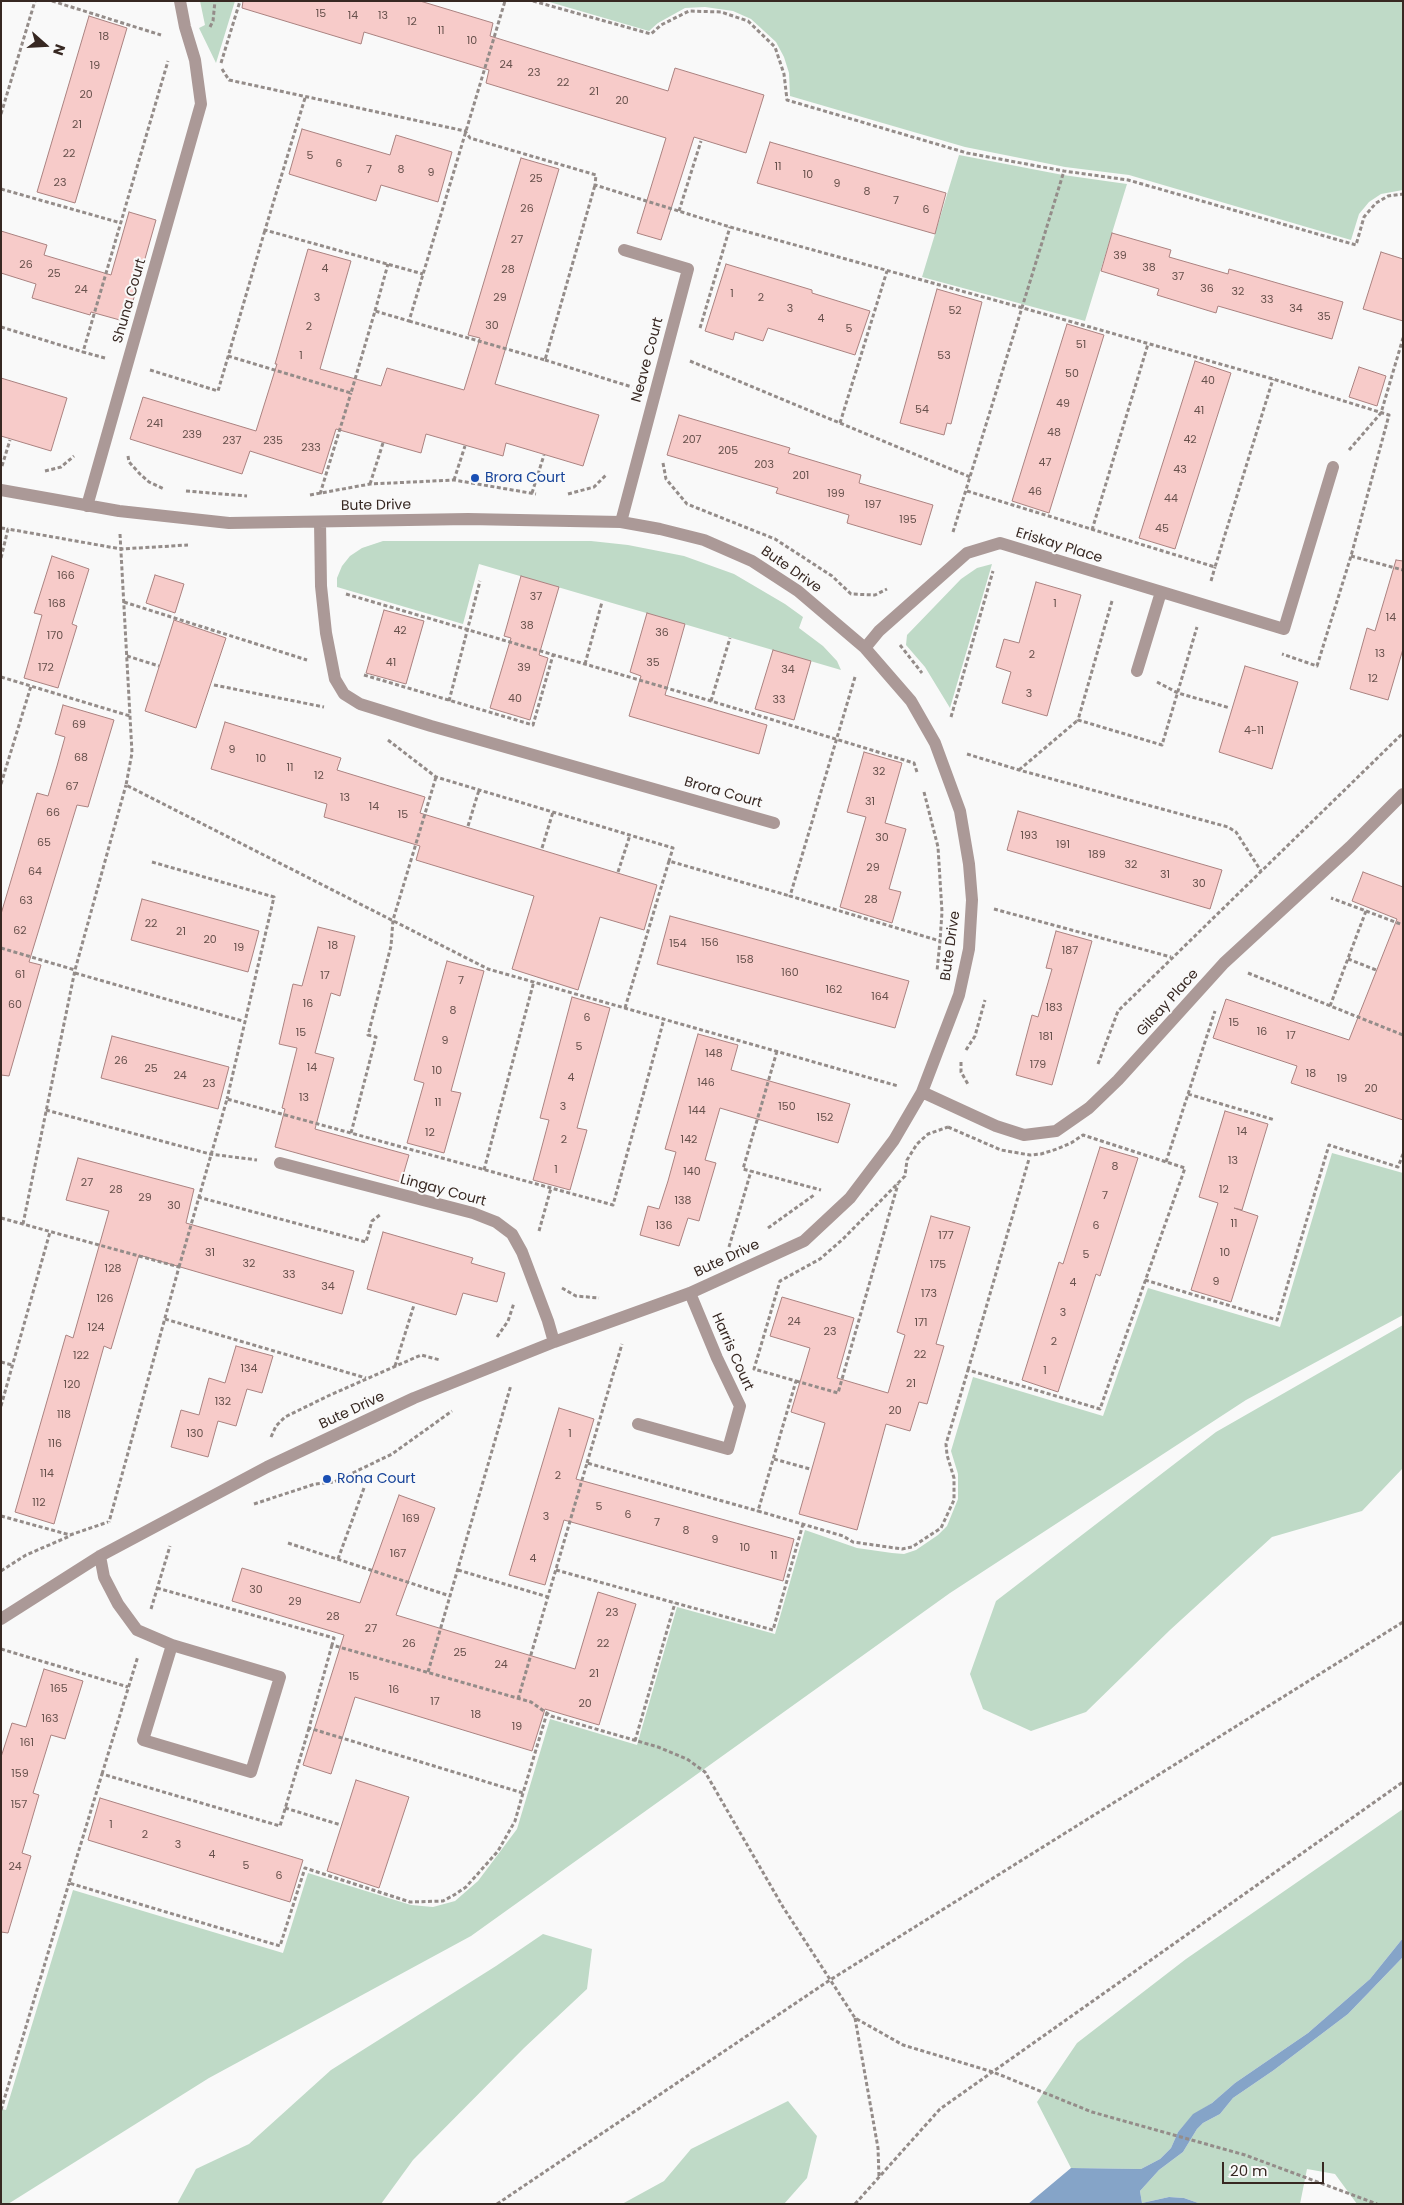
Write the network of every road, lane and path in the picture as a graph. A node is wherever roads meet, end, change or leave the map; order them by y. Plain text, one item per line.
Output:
1 (35, 1) edge
2 (52, 1) edge
3 (180, 1) edge
4 (240, 1) edge
5 (505, 1) edge
6 (533, 1) edge
7 (163, 43) dead end
8 (166, 52) dead end
9 (305, 98) junction
10 (3, 104) edge
11 (1, 114) edge
12 (465, 131) junction
13 (701, 140) dead end
14 (1064, 171) junction
15 (595, 185) junction
16 (1, 189) edge
17 (1403, 194) edge
18 (679, 211) junction
19 (121, 223) junction
20 (730, 227) junction
21 (265, 230) junction
22 (624, 250) dead end
23 (388, 264) junction
24 (887, 271) junction
25 (423, 274) junction
26 (1023, 308) junction
27 (375, 311) junction
28 (409, 322) junction
29 (1, 327) edge
30 (698, 335) dead end
31 (1403, 338) edge
32 (1148, 344) junction
33 (83, 352) junction
34 (693, 353) dead end
35 (228, 356) junction
36 (110, 360) dead end
37 (545, 360) junction
38 (147, 369) dead end
39 (1273, 379) junction
40 (633, 388) dead end
41 (351, 393) junction
42 (1382, 413) junction
43 (1389, 415) dead end
44 (840, 423) junction
45 (10, 440) dead end
46 (383, 443) dead end
47 (464, 446) dead end
48 (79, 451) dead end
49 (126, 451) dead end
50 (544, 455) dead end
51 (662, 456) dead end
52 (1, 466) edge
53 (10, 467) dead end
54 (614, 467) dead end
55 (1333, 467) joint
56 (38, 472) dead end
57 (970, 477) junction
58 (454, 480) junction
59 (370, 484) junction
60 (1, 490) edge
61 (168, 490) dead end
62 (184, 491) dead end
63 (967, 491) junction
64 (532, 493) junction
65 (320, 494) junction
66 (539, 494) dead end
67 (560, 495) dead end
68 (252, 496) dead end
69 (301, 496) dead end
70 (87, 506) junction
71 (119, 511) junction
72 (320, 522) junction
73 (621, 522) junction
74 (1, 528) edge
75 (8, 530) dead end
76 (1092, 530) junction
77 (952, 537) dead end
78 (1351, 556) dead end
79 (1215, 568) junction
80 (1403, 570) edge
81 (480, 580) dead end
82 (1209, 586) dead end
83 (892, 587) dead end
84 (1161, 592) junction
85 (342, 600) dead end
86 (124, 602) junction
87 (602, 602) dead end
88 (467, 630) junction
89 (902, 637) dead end
90 (730, 638) dead end
91 (865, 648) junction
92 (553, 655) junction
93 (127, 656) junction
94 (314, 663) dead end
95 (585, 664) junction
96 (159, 666) dead end
97 (852, 670) dead end
98 (1137, 671) joint
99 (360, 673) dead end
100 (1, 677) edge
101 (926, 680) dead end
102 (214, 685) dead end
103 (31, 686) junction
104 (449, 700) junction
105 (711, 701) junction
106 (334, 708) dead end
107 (1230, 708) dead end
108 (946, 710) dead end
109 (130, 716) junction
110 (951, 717) dead end
111 (1078, 720) dead end
112 (1403, 733) edge
113 (836, 740) junction
114 (963, 744) dead end
115 (967, 754) junction
116 (970, 762) dead end
117 (1019, 770) junction
118 (436, 777) dead end
119 (921, 780) dead end
120 (1, 784) edge
121 (126, 785) junction
122 (922, 785) dead end
123 (478, 790) dead end
124 (1403, 794) edge
125 (553, 812) dead end
126 (774, 823) dead end
127 (468, 826) dead end
128 (630, 835) dead end
129 (542, 848) dead end
130 (152, 862) dead end
131 (1261, 871) junction
132 (618, 872) dead end
133 (1334, 890) dead end
134 (790, 896) junction
135 (993, 902) dead end
136 (994, 909) junction
137 (1366, 911) junction
138 (994, 918) dead end
139 (393, 920) junction
140 (1403, 925) edge
141 (940, 941) junction
142 (1, 948) edge
143 (1171, 957) junction
144 (1348, 959) junction
145 (1224, 963) junction
146 (1376, 970) dead end
147 (75, 972) junction
148 (936, 976) dead end
149 (534, 981) junction
150 (986, 998) dead end
151 (1218, 1003) dead end
152 (1330, 1006) junction
153 (625, 1008) junction
154 (664, 1020) junction
155 (246, 1022) junction
156 (1403, 1035) edge
157 (778, 1051) junction
158 (1096, 1068) dead end
159 (903, 1079) dead end
160 (900, 1086) junction
161 (970, 1088) dead end
162 (922, 1092) junction
163 (896, 1093) dead end
164 (1188, 1094) junction
165 (227, 1099) junction
166 (46, 1110) junction
167 (1275, 1120) dead end
168 (350, 1133) junction
169 (210, 1154) junction
170 (1403, 1154) edge
171 (1030, 1155) junction
172 (1166, 1162) junction
173 (280, 1163) joint
174 (484, 1170) junction
175 (751, 1171) junction
176 (827, 1184) dead end
177 (899, 1184) junction
178 (551, 1188) junction
179 (821, 1190) junction
180 (198, 1197) junction
181 (385, 1214) dead end
182 (1, 1218) edge
183 (24, 1224) junction
184 (764, 1231) dead end
185 (50, 1232) junction
186 (538, 1238) dead end
187 (736, 1245) dead end
188 (729, 1248) junction
189 (720, 1252) dead end
190 (179, 1267) junction
191 (1145, 1280) junction
192 (558, 1285) dead end
193 (690, 1293) junction
194 (514, 1297) dead end
195 (602, 1298) dead end
196 (414, 1305) dead end
197 (165, 1318) junction
198 (490, 1339) dead end
199 (630, 1340) dead end
200 (554, 1342) junction
201 (622, 1343) junction
202 (613, 1346) dead end
203 (448, 1357) dead end
204 (1, 1362) edge
205 (12, 1365) junction
206 (395, 1366) junction
207 (968, 1370) junction
208 (367, 1379) junction
209 (796, 1381) junction
210 (504, 1387) dead end
211 (1, 1406) edge
212 (457, 1408) dead end
213 (638, 1424) dead end
214 (264, 1441) dead end
215 (774, 1459) junction
216 (587, 1463) junction
217 (810, 1469) dead end
218 (364, 1488) dead end
219 (248, 1506) dead end
220 (758, 1512) junction
221 (1, 1516) edge
222 (118, 1517) dead end
223 (109, 1521) junction
224 (803, 1524) junction
225 (70, 1536) junction
226 (288, 1543) dead end
227 (171, 1545) dead end
228 (100, 1556) junction
229 (338, 1559) junction
230 (1, 1570) edge
231 (458, 1570) junction
232 (556, 1570) junction
233 (157, 1588) junction
234 (450, 1596) junction
235 (548, 1597) junction
236 (675, 1603) junction
237 (1, 1619) edge
238 (1403, 1622) edge
239 (144, 1634) junction
240 (172, 1645) junction
241 (332, 1645) junction
242 (1, 1649) edge
243 (428, 1672) junction
244 (128, 1687) junction
245 (518, 1698) junction
246 (547, 1713) junction
247 (309, 1728) junction
248 (635, 1740) junction
249 (102, 1774) junction
250 (1403, 1782) edge
251 (524, 1793) junction
252 (286, 1808) junction
253 (341, 1825) dead end
254 (69, 1883) junction
255 (830, 1980) junction
256 (854, 2018) junction
257 (993, 2072) junction
258 (2, 2102) edge
259 (1, 2110) edge
260 (879, 2178) junction
261 (497, 2204) edge
262 (855, 2204) edge
263 (1377, 2204) edge

1 - 10 path
2 - 7 path
3 - 70 street, Shuna Court
4 - 9 path
5 - 12 path
6 - 14 path
8 - 19 path
9 - 12 path
9 - 21 path
10 - 11 path
12 - 15 path
12 - 25 path
13 - 18 path
14 - 17 path
14 - 26 path
15 - 18 path
15 - 37 path
16 - 19 path
18 - 20 path
19 - 33 path
20 - 24 path
20 - 30 path
21 - 23 path
21 - 35 path
22 - 73 street, Neave Court
23 - 25 path
23 - 27 path
24 - 26 path
24 - 44 path
25 - 28 path
26 - 32 path
26 - 57 path
27 - 28 path
27 - 41 path
28 - 37 path
29 - 33 path
31 - 42 path
32 - 39 path
32 - 76 path
33 - 36 path
34 - 44 path
35 - 38 path
35 - 41 path
37 - 40 path
39 - 42 path
39 - 79 path
41 - 65 path
42 - 43 path
42 - 55 path
44 - 57 path
45 - 52 path
46 - 59 path
47 - 58 path
48 - 56 path
49 - 61 path
50 - 64 path
51 - 83 path
52 - 53 path
54 - 67 path
55 - 84 street, Eriskay Place
57 - 63 path
58 - 59 path
58 - 64 path
59 - 65 path
60 - 70 street, Bute Drive
62 - 68 path
63 - 76 path
63 - 77 path
64 - 66 path
65 - 69 path
70 - 71 street, Bute Drive
71 - 72 street, Bute Drive
71 - 86 path
72 - 73 street, Bute Drive
72 - 126 street, Brora Court
73 - 91 street, Bute Drive
74 - 75 path
76 - 79 path
78 - 80 path
79 - 82 path
81 - 88 path
84 - 91 street, Eriskay Place
84 - 98 street
85 - 88 path
86 - 93 path
86 - 94 path
87 - 95 path
88 - 92 path
88 - 104 path
89 - 101 path
90 - 105 path
91 - 162 street, Bute Drive
92 - 95 path
92 - 104 path
93 - 96 path
93 - 109 path
95 - 105 path
97 - 113 path
98 - 107 path
99 - 104 path
100 - 103 path
102 - 106 path
103 - 109 path
103 - 120 path
105 - 113 path
108 - 110 path
109 - 121 path
111 - 117 path
112 - 131 path
113 - 119 path
113 - 134 path
114 - 115 path
115 - 116 path
115 - 117 path
117 - 131 path
118 - 139 path
121 - 139 path
121 - 147 path
122 - 141 path
123 - 127 path
124 - 145 street, Gilsay Place
125 - 129 path
128 - 132 path
130 - 155 path
131 - 143 path
133 - 137 path
134 - 141 path
134 - 153 path
135 - 136 path
136 - 138 path
136 - 143 path
137 - 140 path
137 - 144 path
139 - 149 path
139 - 168 path
141 - 148 path
142 - 147 path
143 - 158 path
144 - 146 path
144 - 152 path
145 - 152 path
145 - 162 street, Gilsay Place
147 - 155 path
147 - 166 path
149 - 153 path
149 - 174 path
150 - 161 path
151 - 164 path
152 - 156 path
153 - 154 path
154 - 157 path
154 - 178 path
155 - 165 path
157 - 160 path
157 - 175 path
159 - 160 path
160 - 163 path
162 - 193 street, Bute Drive
164 - 167 path
164 - 172 path
165 - 168 path
165 - 169 path
166 - 169 path
166 - 183 path
168 - 174 path
169 - 173 path
169 - 180 path
170 - 191 path
171 - 172 path
171 - 177 path
171 - 207 path
172 - 191 path
173 - 200 street, Lingay Court
174 - 178 path
175 - 179 path
175 - 188 path
176 - 179 path
177 - 209 path
177 - 209 path
178 - 186 path
179 - 184 path
180 - 181 path
180 - 190 path
182 - 183 path
183 - 185 path
185 - 190 path
185 - 205 path
187 - 188 path
188 - 189 path
190 - 197 path
191 - 207 path
192 - 195 path
193 - 200 street, Bute Drive
193 - 213 street, Harris Court
194 - 198 path
196 - 206 path
197 - 208 path
197 - 223 path
199 - 201 path
200 - 228 street, Bute Drive
201 - 202 path
201 - 216 path
203 - 206 path
204 - 205 path
205 - 211 path
206 - 208 path
207 - 224 path
208 - 214 path
209 - 215 path
210 - 231 path
212 - 219 path
215 - 217 path
215 - 220 path
216 - 220 path
216 - 232 path
218 - 229 path
220 - 224 path
221 - 225 path
222 - 223 path
223 - 225 path
223 - 228 path
224 - 236 path
225 - 230 path
226 - 229 path
227 - 233 path
228 - 237 street, Bute Drive
228 - 239 street
229 - 234 path
231 - 234 path
231 - 235 path
232 - 235 path
232 - 236 path
233 - 239 path
233 - 241 path
234 - 243 path
235 - 245 path
236 - 248 path
238 - 255 path
239 - 240 street
239 - 244 path
240 - 240 street
241 - 243 path
241 - 247 path
242 - 244 path
243 - 245 path
244 - 249 path
245 - 246 path
246 - 248 path
246 - 251 path
247 - 251 path
247 - 252 path
248 - 255 path
249 - 252 path
249 - 254 path
250 - 257 path
251 - 254 path
252 - 253 path
254 - 258 path
255 - 256 path
255 - 261 path
256 - 257 path
256 - 260 path
257 - 260 path
257 - 263 path
258 - 259 path
260 - 262 path

